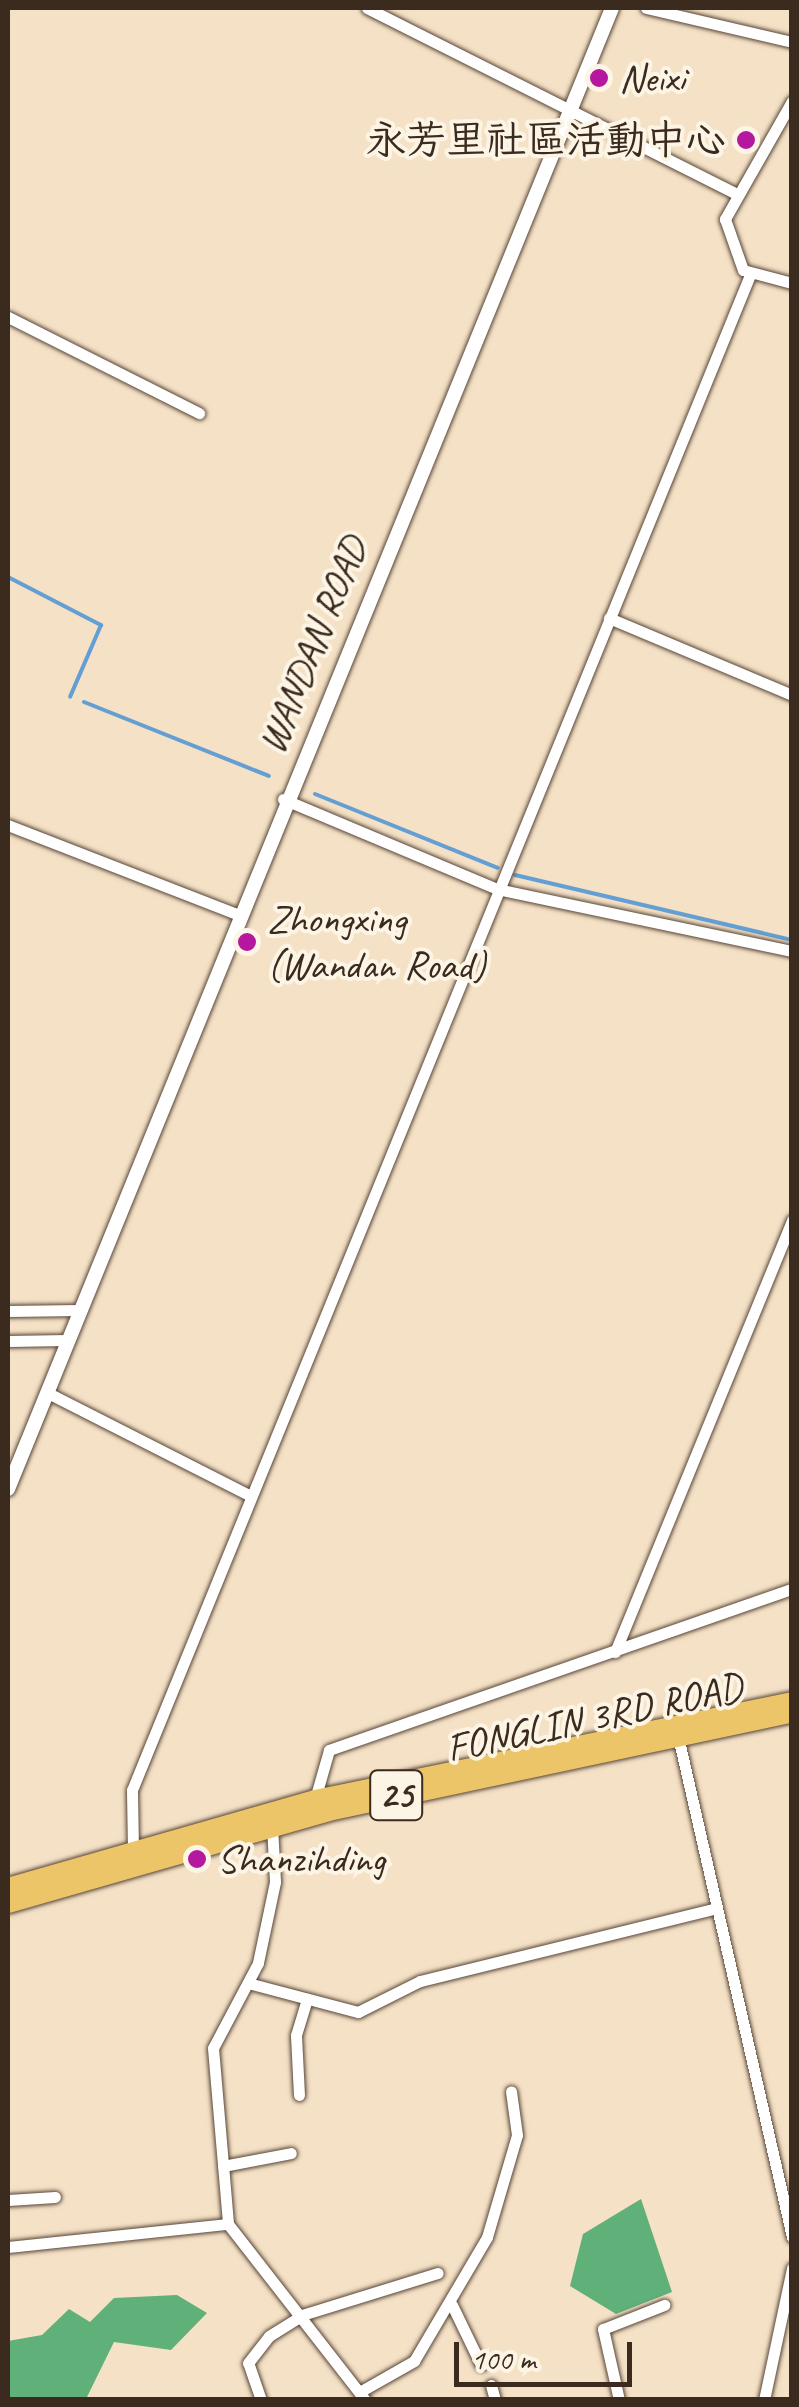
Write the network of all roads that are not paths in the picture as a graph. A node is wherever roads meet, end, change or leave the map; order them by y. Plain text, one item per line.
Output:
1 (367, 8) edge
2 (612, 8) edge
3 (646, 8) edge
4 (792, 42) edge
5 (792, 101) edge
6 (568, 112) junction
7 (733, 192) junction
8 (750, 274) junction
9 (792, 283) edge
10 (8, 317) edge
11 (199, 413) dead end
12 (609, 618) junction
13 (792, 695) edge
14 (283, 799) junction
15 (8, 825) edge
16 (497, 889) junction
17 (236, 914) junction
18 (792, 951) edge
19 (792, 1220) edge
20 (79, 1310) junction
21 (8, 1311) edge
22 (67, 1340) junction
23 (8, 1341) edge
24 (46, 1392) junction
25 (8, 1488) edge
26 (251, 1496) junction
27 (792, 1589) edge
28 (614, 1652) junction
29 (792, 1701) edge
30 (792, 1714) edge
31 (675, 1725) junction
32 (316, 1799) junction
33 (271, 1818) junction
34 (132, 1849) junction
35 (8, 1887) edge
36 (8, 1904) edge
37 (713, 1909) junction
38 (248, 1983) junction
39 (307, 1998) junction
40 (511, 2091) dead end
41 (299, 2095) dead end
42 (291, 2153) dead end
43 (223, 2166) junction
44 (55, 2197) dead end
45 (8, 2200) edge
46 (228, 2224) junction
47 (792, 2237) edge
48 (8, 2247) edge
49 (792, 2268) edge
50 (438, 2273) dead end
51 (664, 2304) dead end
52 (452, 2305) junction
53 (302, 2315) junction
54 (480, 2365) dead end
55 (491, 2385) dead end
56 (364, 2395) edge
57 (260, 2400) edge
58 (495, 2400) edge
59 (619, 2400) edge
60 (764, 2400) edge

1 - 6 street
2 - 6 street, WANDAN ROAD
3 - 4 street
5 - 7 street
6 - 7 street
6 - 14 street, WANDAN ROAD
7 - 8 street
8 - 9 street
8 - 12 street
10 - 11 street
12 - 13 street
12 - 16 street
14 - 16 street
14 - 17 street, WANDAN ROAD
15 - 17 street
16 - 18 street
16 - 26 street
17 - 20 street, WANDAN ROAD
19 - 28 street
20 - 21 street
20 - 22 street, WANDAN ROAD
22 - 23 street
22 - 24 street
24 - 25 street
24 - 26 street
26 - 34 street
27 - 28 street
28 - 32 street
29 - 31 main road, FONGLIN 3RD ROAD / 25
30 - 31 main road, FONGLIN 3RD ROAD / 25
31 - 32 main road, FONGLIN 3RD ROAD / 25
31 - 33 main road, FONGLIN 3RD ROAD / 25
31 - 37 street
32 - 33 main road, FONGLIN 3RD ROAD / 25
33 - 34 main road, FONGLIN 3RD ROAD / 25
33 - 36 main road, FONGLIN 3RD ROAD / 25
33 - 38 street
34 - 35 main road, FONGLIN 3RD ROAD / 25
37 - 39 street
37 - 47 street
38 - 39 street
38 - 43 street
39 - 41 street
40 - 52 street
42 - 43 street
43 - 46 street
44 - 45 street
46 - 48 street
46 - 53 street
49 - 60 street
50 - 53 street
51 - 59 street
52 - 54 street
52 - 56 street
53 - 56 street
53 - 57 street
55 - 58 street

